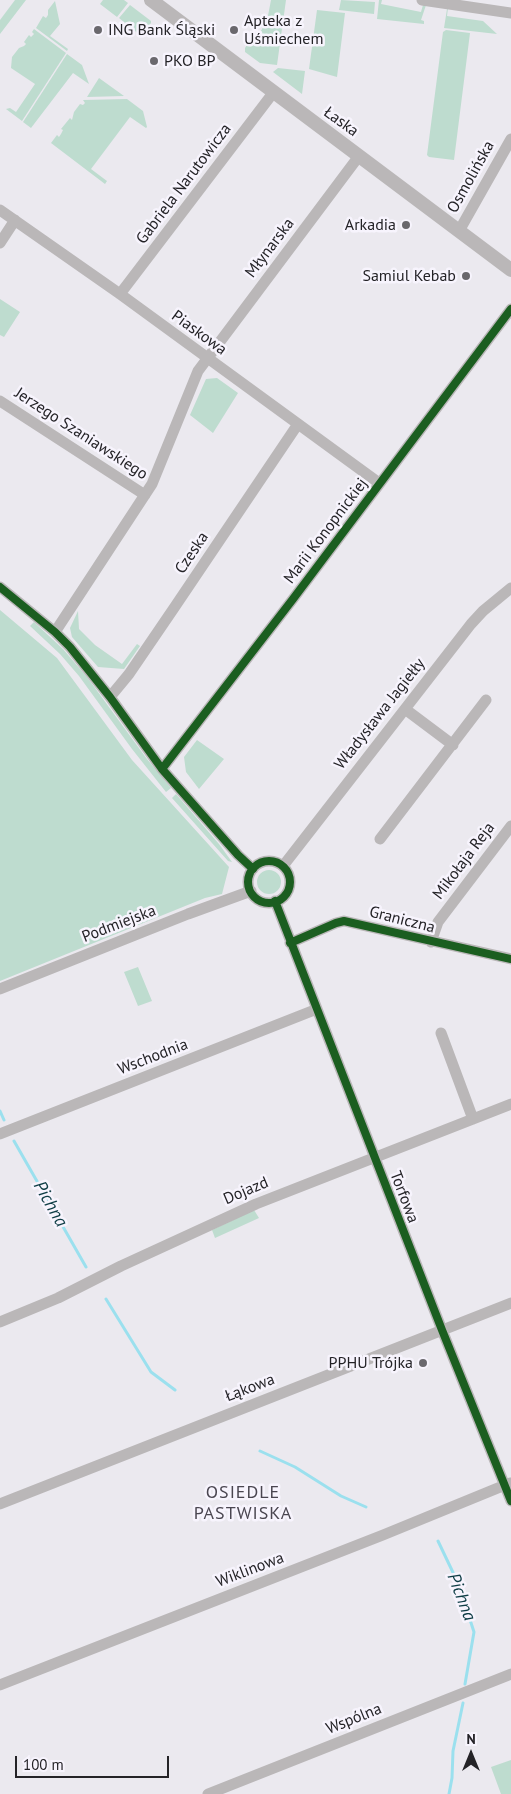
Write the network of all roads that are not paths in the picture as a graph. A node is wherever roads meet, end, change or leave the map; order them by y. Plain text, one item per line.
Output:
1 (422, 0) edge
2 (153, 1) edge
3 (511, 13) edge
4 (273, 93) junction
5 (511, 139) edge
6 (508, 152) edge
7 (359, 156) junction
8 (0, 210) edge
9 (14, 220) junction
10 (459, 231) junction
11 (0, 243) edge
12 (511, 270) edge
13 (120, 294) junction
14 (511, 309) edge
15 (206, 359) junction
16 (0, 401) edge
17 (298, 424) junction
18 (378, 483) junction
19 (145, 495) junction
20 (0, 586) edge
21 (511, 588) edge
22 (55, 632) junction
23 (110, 697) junction
24 (486, 700) dead end
25 (405, 708) junction
26 (453, 745) junction
27 (162, 769) junction
28 (511, 826) edge
29 (380, 839) dead end
30 (283, 866) junction
31 (253, 868) junction
32 (251, 891) junction
33 (275, 902) junction
34 (431, 942) junction
35 (290, 943) junction
36 (511, 959) edge
37 (0, 988) edge
38 (317, 1010) junction
39 (441, 1033) dead end
40 (511, 1104) edge
41 (473, 1119) junction
42 (0, 1134) edge
43 (374, 1158) junction
44 (511, 1303) edge
45 (0, 1322) edge
46 (442, 1330) junction
47 (508, 1483) edge
48 (511, 1501) edge
49 (0, 1504) edge
50 (511, 1674) edge
51 (0, 1685) edge
52 (208, 1794) edge

1 - 3 street
2 - 4 street, Łaska
4 - 7 street, Łaska
4 - 13 street, Gabriela Narutowicza
5 - 6 street, Osmolińska
6 - 10 street, Osmolińska
7 - 10 street, Łaska
7 - 15 street, Młynarska
8 - 9 street, Piaskowa
9 - 11 street
9 - 13 street, Piaskowa
10 - 12 street, Łaska
13 - 15 street, Piaskowa
14 - 18 street, Marii Konopnickiej
15 - 17 street, Piaskowa
15 - 19 street, Młynarska
16 - 19 street, Jerzego Szaniawskiego
17 - 18 street, Piaskowa
17 - 23 street, Czeska
18 - 27 street, Marii Konopnickiej
19 - 22 street, Młynarska
20 - 22 street
21 - 25 street, Władysława Jagiełły
22 - 23 street
23 - 27 street
24 - 26 street
25 - 26 street
25 - 30 street, Władysława Jagiełły
26 - 29 street
27 - 31 street
28 - 34 street, Mikołaja Reja
30 - 31 street
30 - 33 street
31 - 32 street
32 - 33 street
32 - 37 street, Podmiejska
33 - 35 street, Torfowa
34 - 35 street, Graniczna
34 - 36 street, Graniczna
35 - 38 street, Torfowa
38 - 42 street, Wschodnia
38 - 43 street, Torfowa
39 - 41 street
40 - 41 street, Dojazd
41 - 43 street, Dojazd
43 - 45 street, Dojazd
43 - 46 street, Torfowa
44 - 46 street, Łąkowa
46 - 47 street, Torfowa
46 - 49 street, Łąkowa
47 - 48 street, Torfowa
47 - 51 street, Wiklinowa
50 - 52 street, Wspólna

